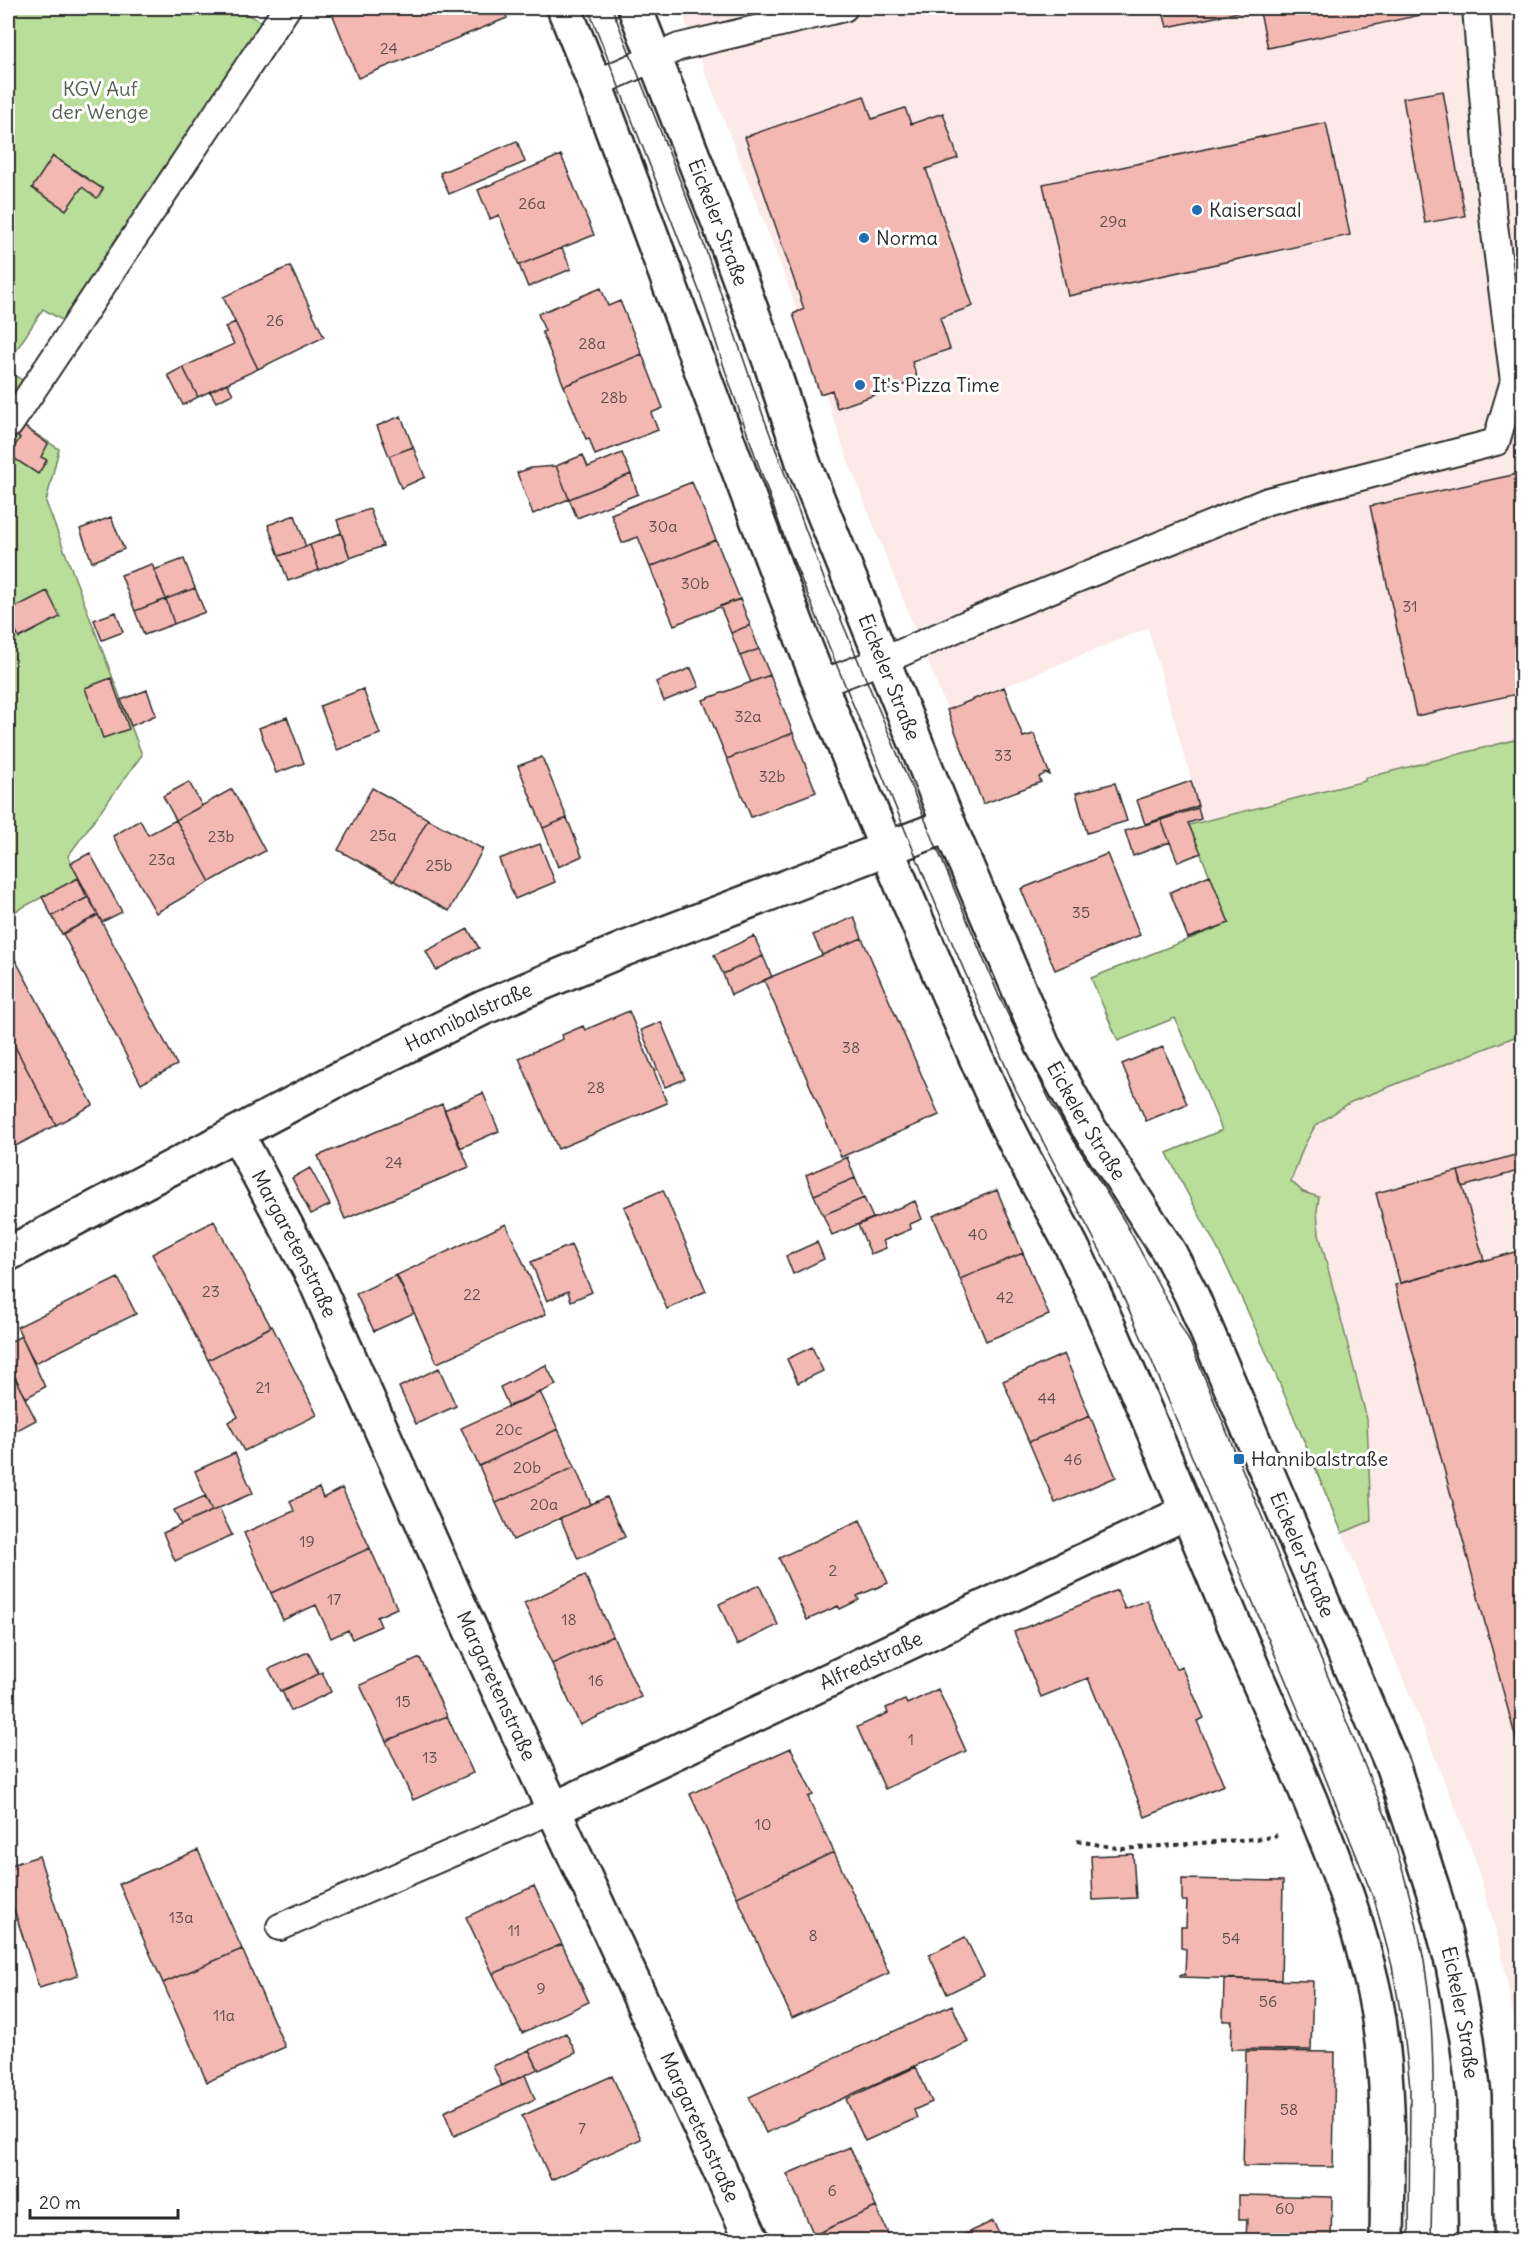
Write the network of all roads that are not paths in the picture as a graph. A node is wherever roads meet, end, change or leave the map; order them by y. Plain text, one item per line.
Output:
1 (287, 8) edge
2 (564, 8) edge
3 (635, 8) edge
4 (844, 8) edge
5 (1476, 8) edge
6 (655, 57) junction
7 (595, 84) junction
8 (10, 424) dead end
9 (883, 660) junction
10 (820, 684) junction
11 (949, 825) junction
12 (886, 849) junction
13 (237, 1134) junction
14 (8, 1254) edge
15 (1187, 1512) junction
16 (554, 1809) junction
17 (280, 1928) dead end
18 (752, 2241) edge
19 (1387, 2241) edge
20 (1476, 2241) edge

1 - 8 lane
2 - 7 street
3 - 6 street, Eickeler Straße
4 - 6 lane
5 - 9 lane
6 - 7 lane
6 - 9 street, Eickeler Straße
7 - 10 street
9 - 10 lane
9 - 11 street, Eickeler Straße
10 - 12 street
11 - 12 street, Hannibalstraße
11 - 20 street, Eickeler Straße
12 - 13 street, Hannibalstraße
12 - 15 street
13 - 14 street, Hannibalstraße
13 - 16 street, Margaretenstraße
15 - 16 street, Alfredstraße
15 - 19 street
16 - 17 lane
16 - 18 street, Margaretenstraße

